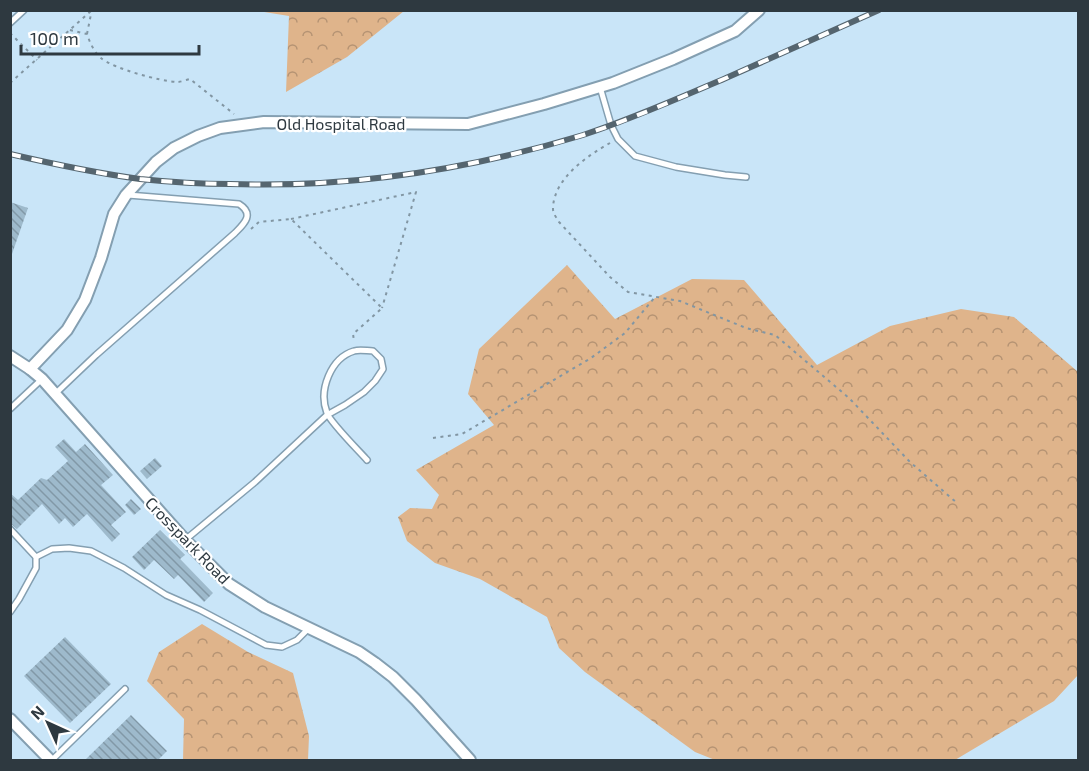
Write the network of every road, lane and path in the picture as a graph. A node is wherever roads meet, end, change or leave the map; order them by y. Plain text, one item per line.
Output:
1 (24, 10) edge
2 (759, 10) edge
3 (92, 11) edge
4 (10, 23) edge
5 (70, 30) junction
6 (10, 33) edge
7 (87, 34) junction
8 (37, 60) junction
9 (10, 82) edge
10 (600, 87) junction
11 (247, 124) junction
12 (618, 139) junction
13 (746, 177) dead end
14 (126, 195) junction
15 (291, 219) junction
16 (235, 232) junction
17 (656, 296) junction
18 (382, 308) junction
19 (356, 350) junction
20 (10, 356) edge
21 (30, 369) junction
22 (42, 380) junction
23 (54, 394) junction
24 (10, 409) edge
25 (327, 415) junction
26 (433, 438) dead end
27 (366, 460) dead end
28 (957, 503) dead end
29 (10, 529) edge
30 (185, 540) junction
31 (36, 557) junction
32 (10, 612) edge
33 (309, 628) junction
34 (125, 689) dead end
35 (10, 719) edge
36 (51, 760) edge
37 (470, 760) edge

1 - 4 lane
2 - 10 street, Old Hospital Road
3 - 5 path
3 - 7 path
5 - 7 path
5 - 8 path
6 - 8 path
7 - 11 path
8 - 9 path
10 - 11 street, Old Hospital Road
10 - 12 lane
11 - 14 street, Old Hospital Road
12 - 13 lane
12 - 17 path
14 - 16 lane
14 - 21 street, Old Hospital Road
15 - 16 path
15 - 18 path
15 - 18 path
16 - 23 lane
17 - 26 path
17 - 28 path
18 - 19 path
19 - 25 lane
19 - 25 lane
20 - 21 street, Crosspark Road
21 - 22 street, Crosspark Road
22 - 23 street, Crosspark Road
22 - 24 lane
23 - 30 street, Crosspark Road
25 - 27 lane
25 - 30 lane
29 - 31 lane
30 - 33 street, Crosspark Road
31 - 32 lane
31 - 33 lane
33 - 37 street, Crosspark Road
34 - 36 lane
35 - 36 street

